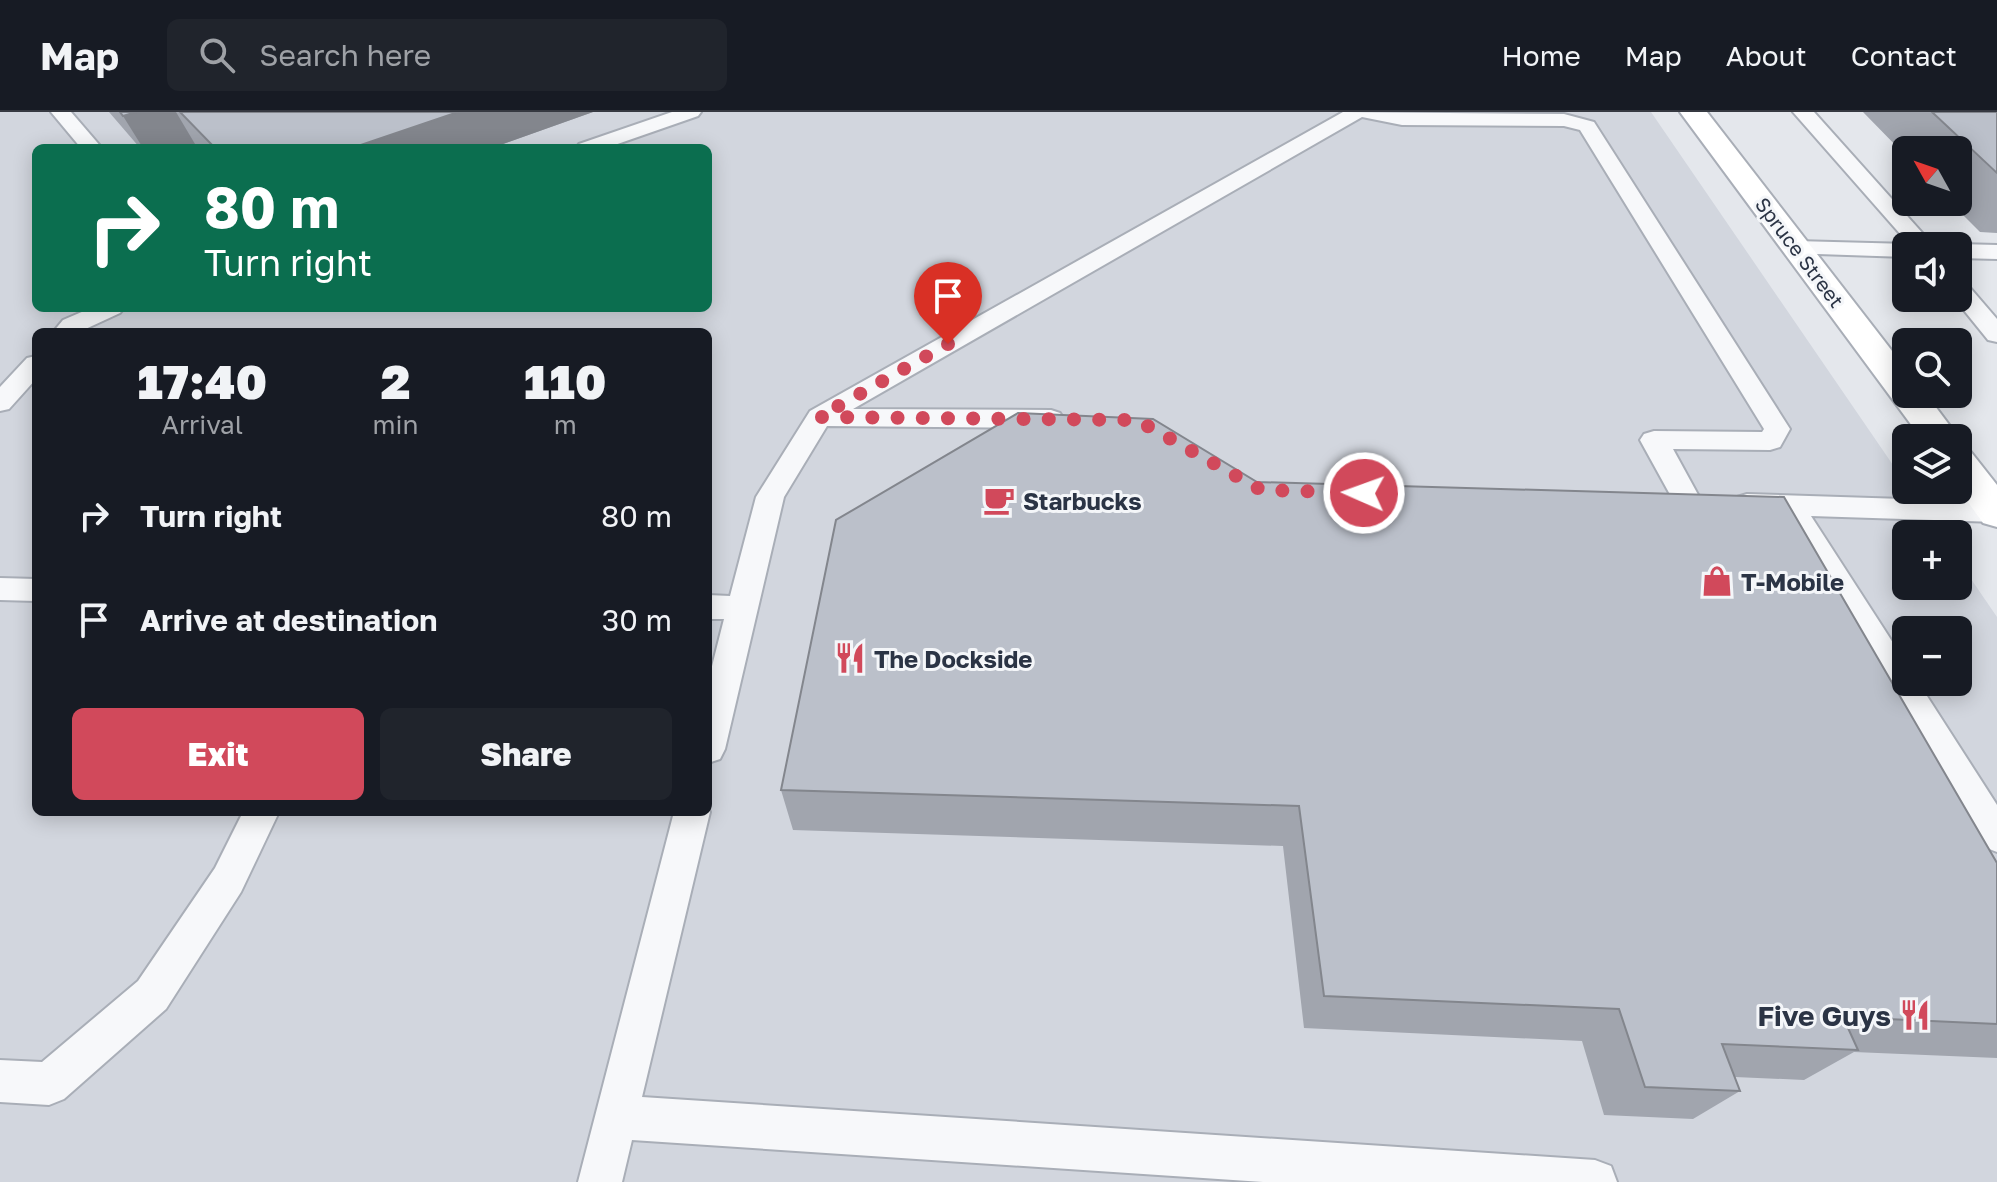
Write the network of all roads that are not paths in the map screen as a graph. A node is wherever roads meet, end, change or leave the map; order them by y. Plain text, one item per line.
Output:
1 (61, 112) edge
2 (691, 112) edge
3 (1357, 112) edge
4 (1366, 112) edge
5 (1803, 112) edge
6 (1692, 114) edge
7 (89, 144) edge
8 (598, 144) edge
9 (1910, 232) edge
10 (1796, 248) junction
11 (1892, 250) edge
12 (1972, 251) edge
13 (1997, 252) edge
14 (1972, 303) edge
15 (103, 312) edge
16 (1994, 327) edge
17 (69, 328) edge
18 (32, 368) edge
19 (1892, 375) edge
20 (0, 403) edge
21 (1917, 408) edge
22 (819, 417) junction
23 (1081, 419) edge
24 (1929, 424) edge
25 (1972, 480) edge
26 (1656, 501) edge
27 (1688, 502) junction
28 (1790, 506) junction
29 (1996, 512) edge
30 (0, 589) edge
31 (32, 590) edge
32 (712, 607) edge
33 (743, 608) junction
34 (712, 733) edge
35 (259, 816) edge
36 (691, 816) edge
37 (1997, 836) edge
38 (0, 1081) edge
39 (617, 1117) junction
40 (600, 1182) edge
41 (1595, 1182) edge

1 - 7 lane
2 - 8 lane
3 - 22 lane
4 - 27 lane
5 - 9 lane
6 - 10 street, Spruce Street
10 - 11 lane
10 - 19 street, Spruce Street
12 - 13 lane
14 - 16 lane
15 - 17 lane
18 - 20 lane
21 - 24 street, Spruce Street
22 - 23 lane
22 - 33 lane
25 - 29 street
26 - 27 lane
27 - 28 lane
28 - 29 lane
28 - 37 lane
30 - 31 lane
32 - 33 lane
33 - 34 lane
35 - 38 lane
36 - 39 lane
39 - 40 lane
39 - 41 lane

